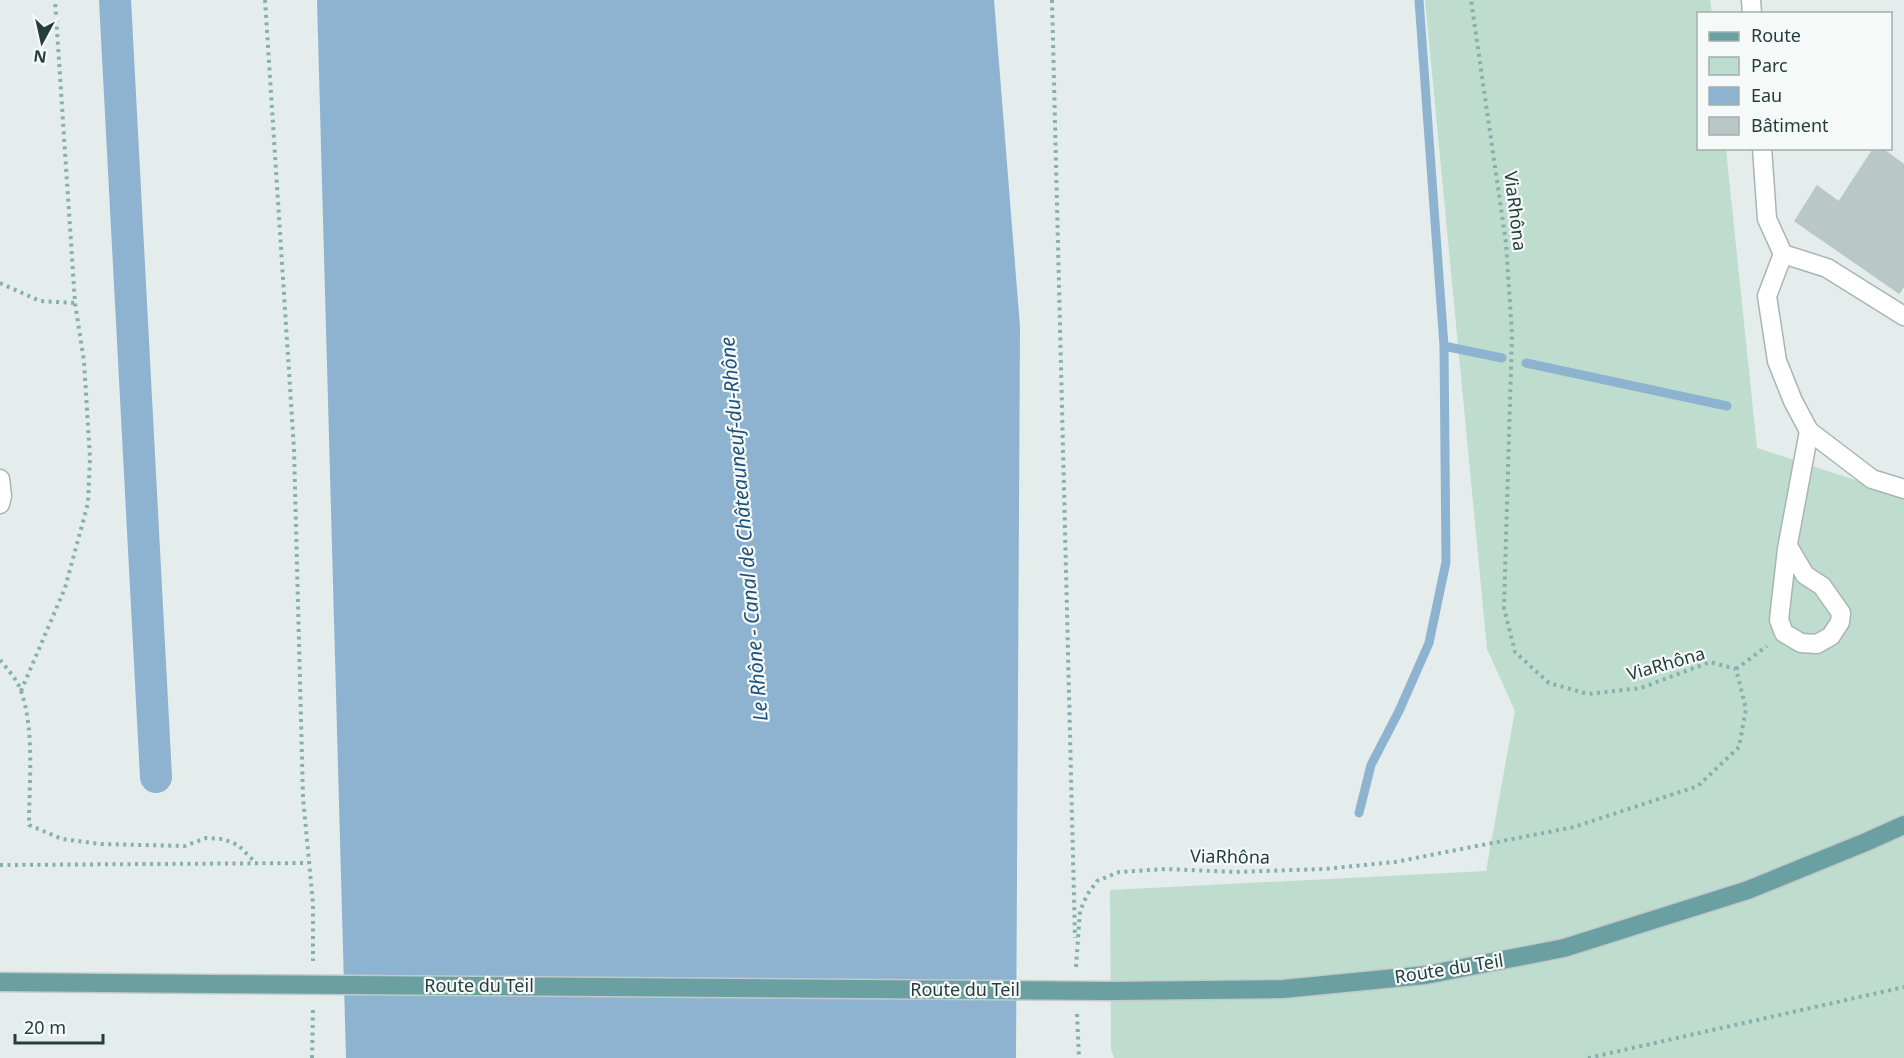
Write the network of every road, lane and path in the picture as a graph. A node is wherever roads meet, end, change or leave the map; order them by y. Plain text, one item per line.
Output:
1 (55, 0) edge
2 (265, 0) edge
3 (1052, 0) edge
4 (1471, 0) edge
5 (1762, 150) edge
6 (1783, 254) junction
7 (0, 283) edge
8 (75, 303) junction
9 (1904, 316) edge
10 (1809, 431) junction
11 (0, 479) edge
12 (1904, 489) edge
13 (0, 504) edge
14 (1788, 546) junction
15 (1784, 633) junction
16 (0, 660) edge
17 (1736, 669) junction
18 (21, 691) junction
19 (1904, 825) edge
20 (256, 863) junction
21 (308, 863) junction
22 (0, 865) edge
23 (313, 972) dead end
24 (0, 982) edge
25 (1904, 987) edge
26 (313, 1006) dead end
27 (312, 1058) edge
28 (1588, 1058) edge

1 - 8 path
2 - 21 path
3 - 17 path, ViaRhôna
4 - 17 path, ViaRhôna
5 - 6 street
6 - 9 street
6 - 10 street
7 - 8 path
8 - 18 path
10 - 12 street
10 - 14 street
11 - 13 street
14 - 15 street
14 - 15 street
15 - 17 path
16 - 18 path
18 - 20 path
19 - 24 main road, Route du Teil, bridge
20 - 21 path
20 - 22 path
21 - 23 path
25 - 28 path
26 - 27 path

